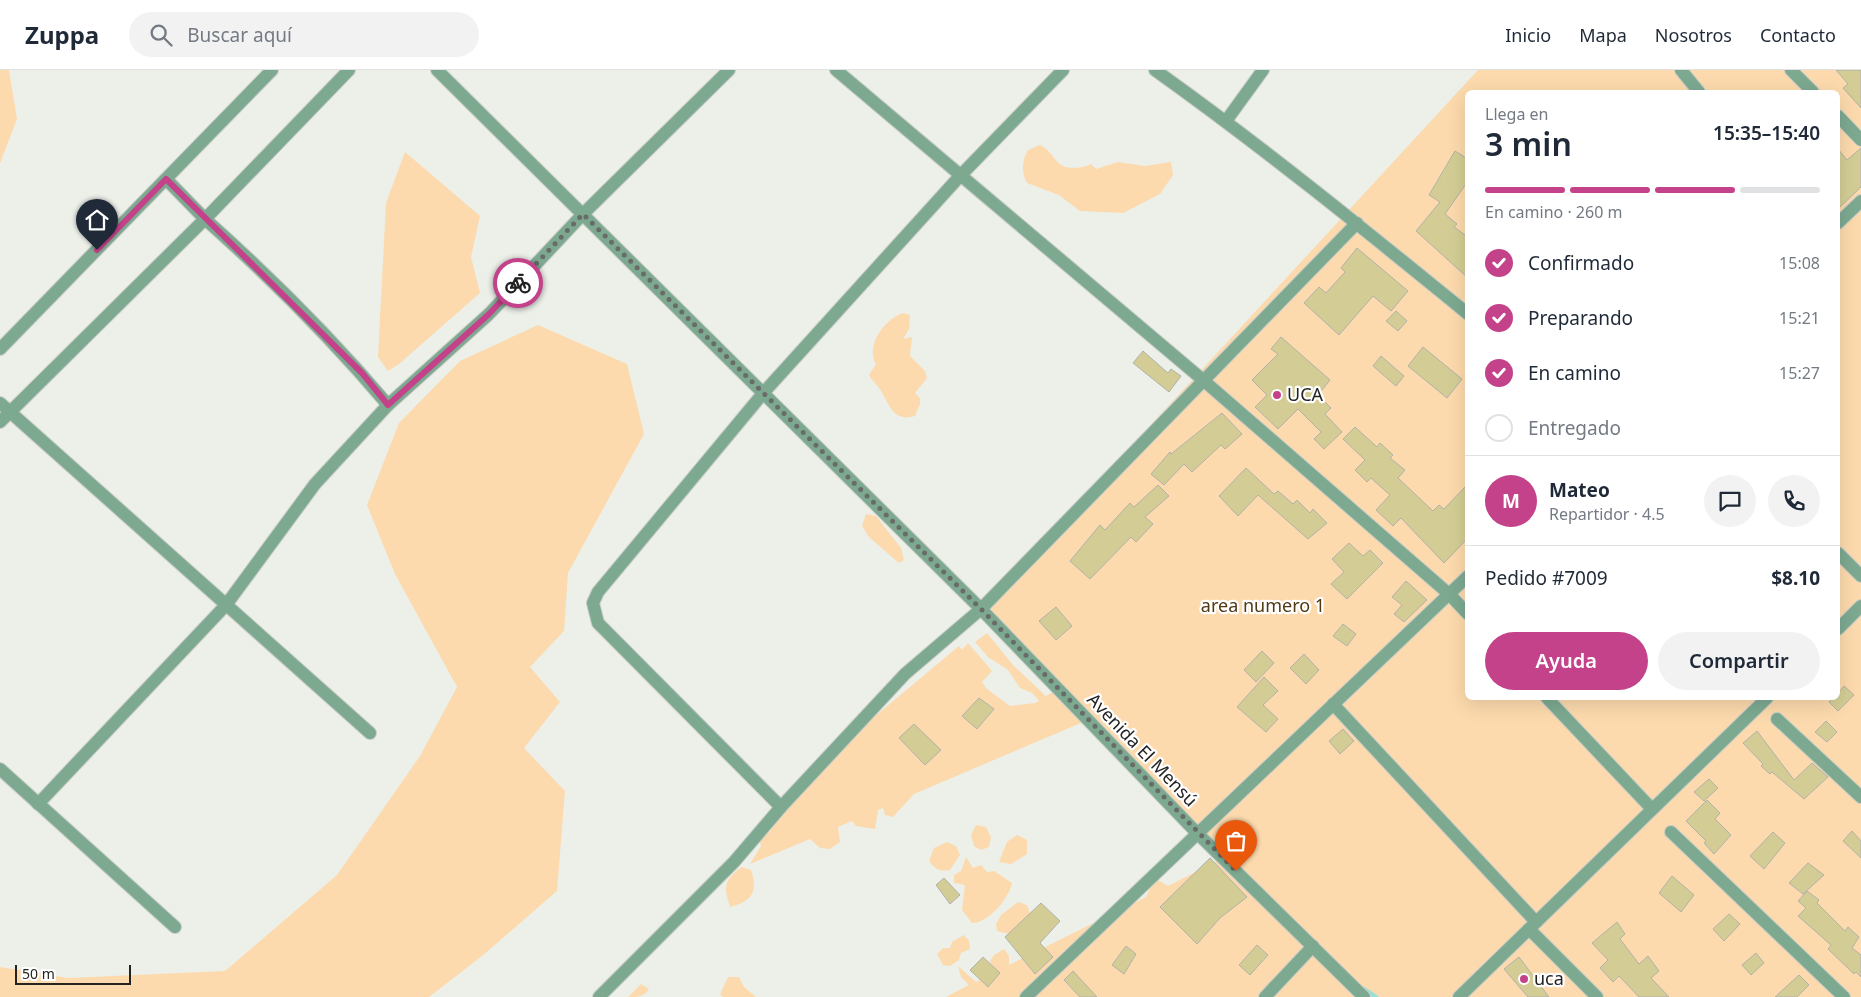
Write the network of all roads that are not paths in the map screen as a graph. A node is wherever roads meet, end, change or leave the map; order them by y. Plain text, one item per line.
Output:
1 (272, 70) edge
2 (349, 70) edge
3 (437, 70) edge
4 (729, 70) edge
5 (836, 70) edge
6 (1063, 70) edge
7 (1155, 70) edge
8 (1263, 70) edge
9 (1680, 70) edge
10 (1791, 70) edge
11 (1697, 90) edge
12 (1811, 90) edge
13 (1840, 118) edge
14 (1226, 121) junction
15 (1861, 140) edge
16 (960, 176) junction
17 (166, 179) junction
18 (1861, 201) edge
19 (583, 214) junction
20 (205, 219) junction
21 (1840, 221) edge
22 (1357, 223) junction
23 (1465, 312) edge
24 (0, 349) edge
25 (1203, 380) junction
26 (763, 394) junction
27 (388, 405) junction
28 (5, 408) edge
29 (0, 422) edge
30 (1840, 555) edge
31 (1861, 576) edge
32 (1465, 579) edge
33 (1449, 594) junction
34 (226, 605) junction
35 (1861, 606) edge
36 (981, 609) junction
37 (1465, 611) edge
38 (1840, 627) edge
39 (1549, 700) edge
40 (1763, 700) edge
41 (1333, 704) junction
42 (1777, 719) dead end
43 (370, 734) dead end
44 (0, 770) edge
45 (1861, 797) edge
46 (38, 804) junction
47 (781, 807) junction
48 (1652, 809) junction
49 (1671, 832) dead end
50 (1197, 833) junction
51 (1532, 925) junction
52 (175, 927) dead end
53 (1313, 946) junction
54 (599, 997) edge
55 (1026, 997) edge
56 (1265, 997) edge
57 (1364, 997) edge
58 (1458, 997) edge
59 (1597, 997) edge
60 (1844, 997) edge

1 - 17 street
2 - 20 street
3 - 19 street, Avenida El Mensú
4 - 19 street
5 - 16 street
6 - 16 street
7 - 14 street
8 - 14 street
9 - 11 street
10 - 12 street
13 - 15 street
14 - 22 street
16 - 25 street
16 - 26 street
17 - 20 street
17 - 24 street
18 - 21 street
19 - 26 street, Avenida El Mensú
19 - 27 street
20 - 27 street
20 - 28 street
22 - 23 street
22 - 25 street
25 - 33 street
25 - 36 street
26 - 36 street, Avenida El Mensú
26 - 47 street
27 - 34 street
28 - 29 street
28 - 34 street
30 - 31 street
32 - 33 street
33 - 37 street
33 - 41 street
34 - 43 street
34 - 46 street
35 - 38 street
36 - 47 street
36 - 50 street, Avenida El Mensú
39 - 48 street
40 - 48 street
41 - 50 street
41 - 51 street
42 - 45 street
44 - 46 street
46 - 52 street
47 - 54 street
48 - 51 street
49 - 60 street
50 - 53 street, Avenida El Mensú
50 - 55 street
51 - 58 street
51 - 59 street
53 - 56 street
53 - 57 street, Avenida El Mensú

